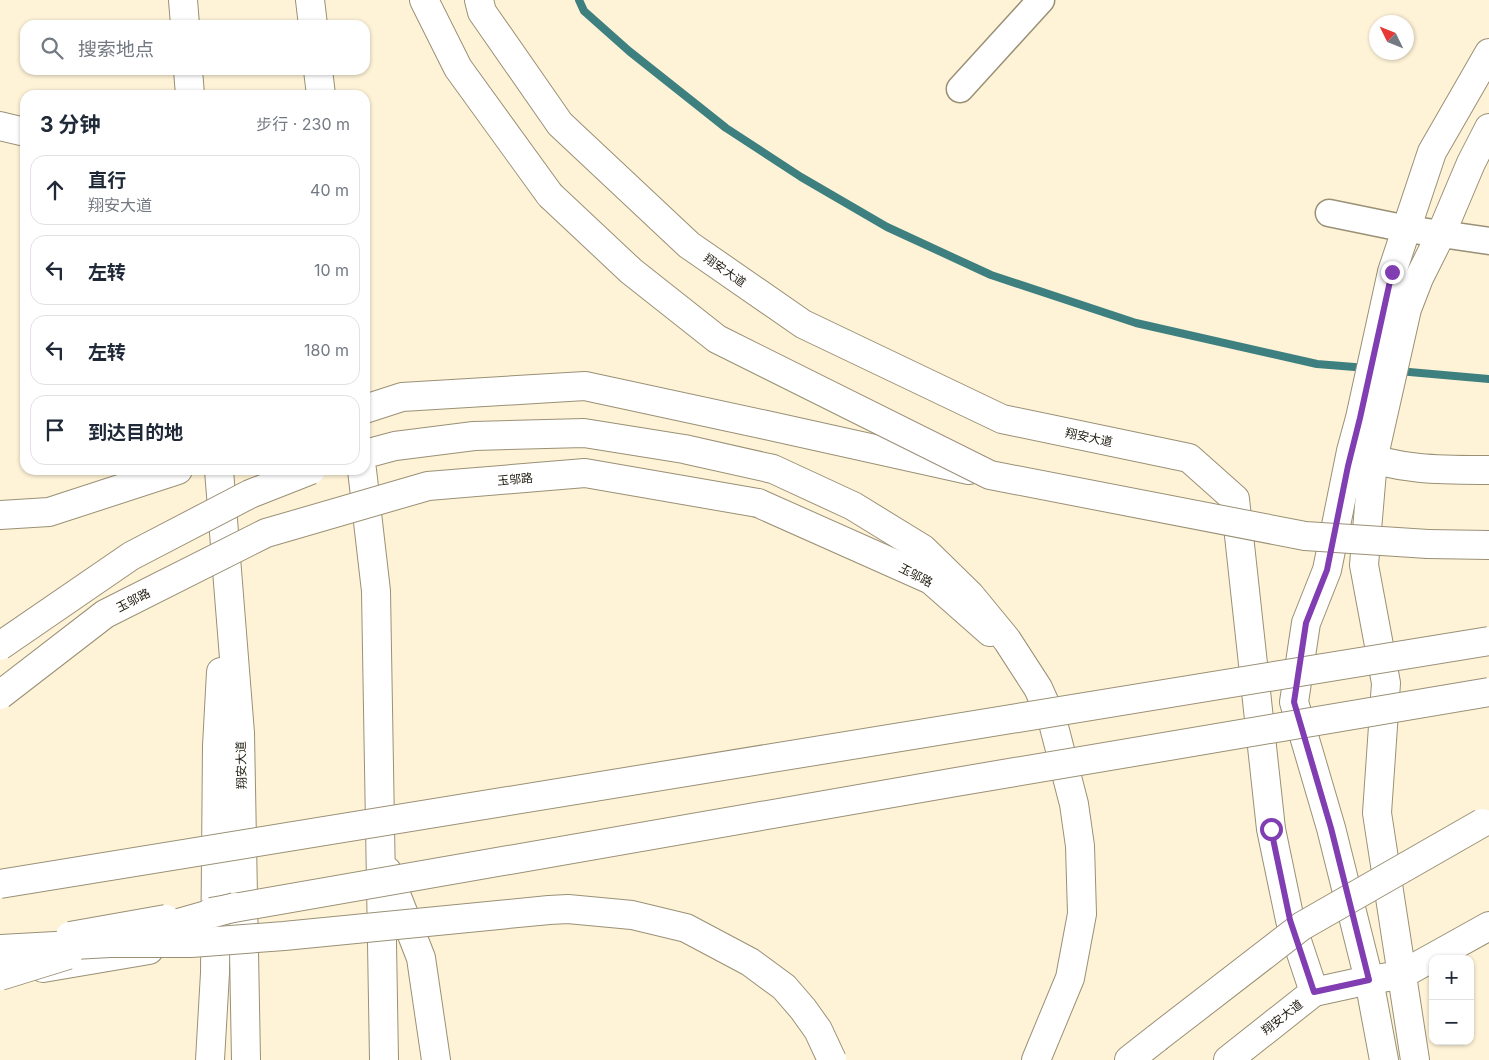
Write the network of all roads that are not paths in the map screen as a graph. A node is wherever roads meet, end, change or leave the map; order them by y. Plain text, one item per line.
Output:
1 (183, 0) edge
2 (310, 0) edge
3 (424, 0) edge
4 (479, 0) edge
5 (1041, 0) edge
6 (185, 20) edge
7 (312, 20) edge
8 (1489, 53) edge
9 (188, 75) edge
10 (318, 75) edge
11 (960, 89) dead end
12 (190, 90) edge
13 (320, 90) edge
14 (0, 126) edge
15 (1489, 128) edge
16 (20, 131) edge
17 (1329, 213) dead end
18 (1407, 229) junction
19 (1441, 234) junction
20 (1489, 241) edge
21 (1397, 307) junction
22 (370, 407) edge
23 (370, 453) edge
24 (1362, 455) junction
25 (1489, 470) edge
26 (163, 475) edge
27 (220, 475) edge
28 (298, 475) edge
29 (363, 475) edge
30 (990, 475) junction
31 (0, 515) edge
32 (1489, 545) edge
33 (227, 563) junction
34 (1489, 641) edge
35 (0, 646) edge
36 (1027, 672) junction
37 (1489, 692) edge
38 (0, 695) edge
39 (1485, 822) edge
40 (380, 853) junction
41 (0, 884) edge
42 (235, 907) junction
43 (1489, 926) edge
44 (110, 943) junction
45 (191, 943) junction
46 (1, 962) edge
47 (1401, 975) junction
48 (1369, 980) junction
49 (1314, 992) junction
50 (210, 1060) edge
51 (246, 1060) edge
52 (384, 1060) edge
53 (436, 1060) edge
54 (832, 1060) edge
55 (1036, 1060) edge
56 (1129, 1060) edge
57 (1228, 1060) edge
58 (1384, 1060) edge
59 (1415, 1060) edge

1 - 6 main road
2 - 7 main road
3 - 30 main road, bridge
4 - 49 main road, 翔安大道
5 - 11 street
8 - 18 main road
9 - 12 main road
10 - 13 main road
14 - 16 main road
15 - 19 main road
17 - 18 street
18 - 19 street
18 - 21 main road
19 - 20 street
19 - 21 main road
21 - 24 main road
22 - 30 main road, bridge
23 - 36 main road
24 - 25 main road
24 - 47 main road
24 - 48 main road
26 - 31 main road
27 - 33 main road, 翔安大道
28 - 35 main road, bridge
29 - 40 main road
30 - 32 main road, bridge
33 - 50 main road
33 - 51 main road, 翔安大道
34 - 41 main road, bridge
36 - 38 main road, 玉邬路, bridge
36 - 55 main road
37 - 42 main road, bridge
39 - 56 main road, bridge
40 - 52 main road
40 - 53 main road
42 - 44 main road, bridge
42 - 46 main road, bridge
43 - 47 main road
44 - 45 main road, bridge
44 - 46 main road, bridge
45 - 46 main road, bridge
45 - 54 main road, bridge
47 - 48 main road
47 - 59 main road
48 - 49 main road
48 - 58 main road
49 - 57 main road, 翔安大道

